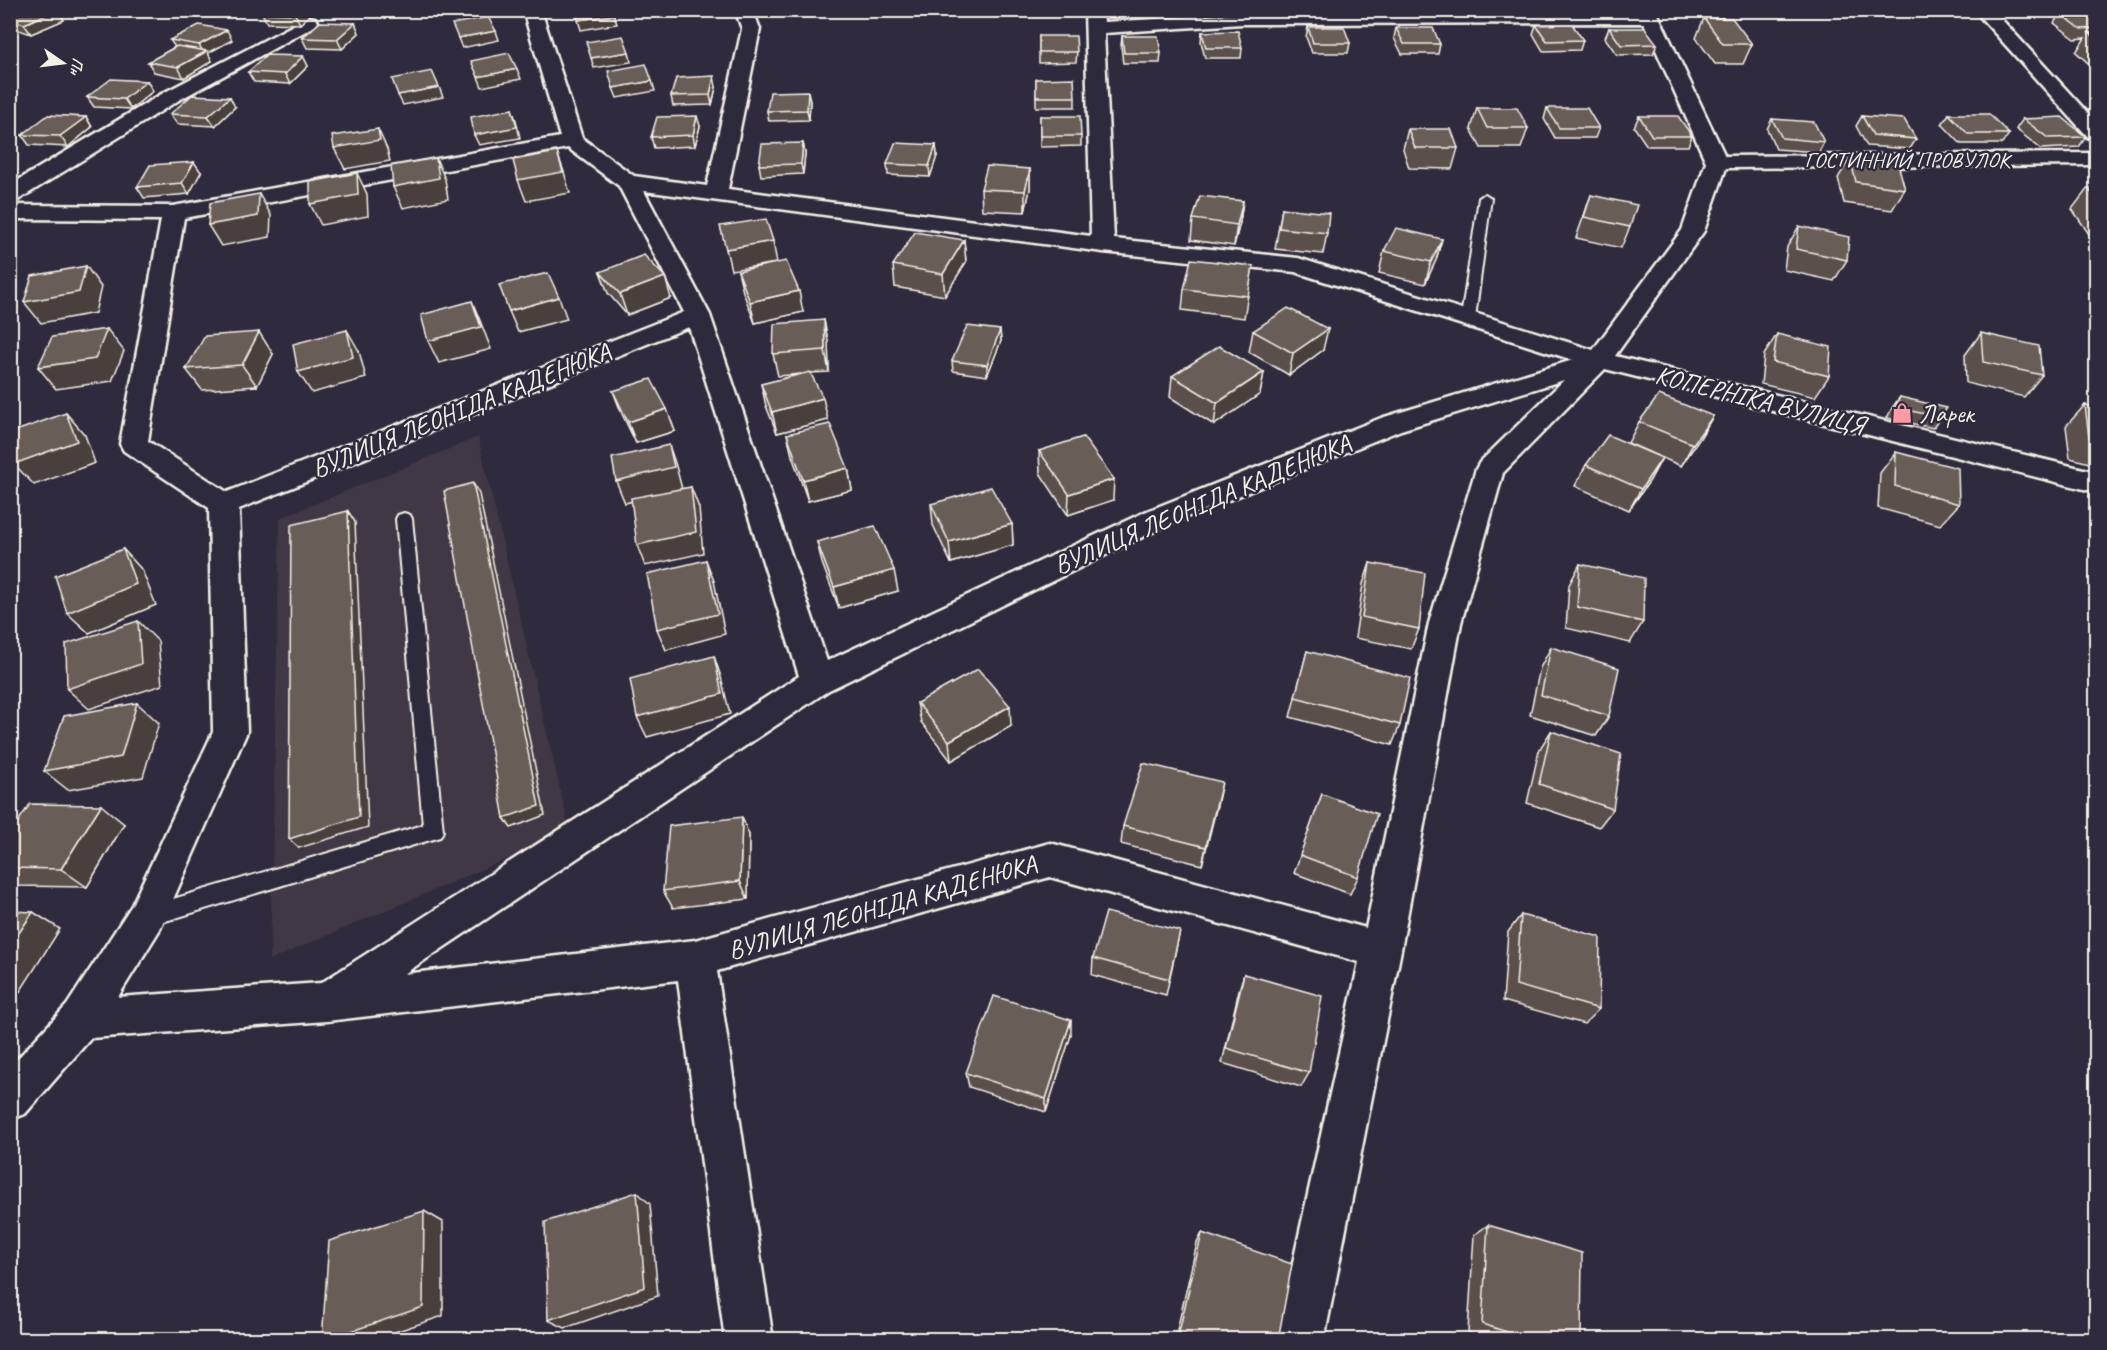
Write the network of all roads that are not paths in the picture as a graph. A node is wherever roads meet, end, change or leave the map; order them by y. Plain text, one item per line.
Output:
1 (532, 10) edge
2 (744, 10) edge
3 (1983, 10) edge
4 (1649, 14) edge
5 (1095, 20) edge
6 (309, 22) dead end
7 (2097, 134) edge
8 (572, 141) junction
9 (2097, 159) edge
10 (1718, 162) junction
11 (628, 182) junction
12 (716, 194) junction
13 (10, 195) edge
14 (1485, 198) dead end
15 (10, 212) edge
16 (173, 213) junction
17 (1103, 245) junction
18 (698, 315) junction
19 (1468, 318) junction
20 (1599, 360) junction
21 (2097, 482) edge
22 (224, 504) junction
23 (404, 519) dead end
24 (817, 681) junction
25 (146, 917) junction
26 (1381, 950) junction
27 (695, 959) junction
28 (327, 1002) junction
29 (81, 1019) junction
30 (10, 1099) edge
31 (749, 1340) edge
32 (1300, 1340) edge

1 - 8 street
2 - 12 street
3 - 7 street
4 - 5 street
4 - 10 street
5 - 17 street
6 - 13 street
8 - 11 street
8 - 16 street
9 - 10 street, ГОСТИННИЙ ПРОВУЛОК
10 - 20 street
11 - 12 street
11 - 18 street
12 - 17 street
14 - 19 lane
15 - 16 street
16 - 22 street
17 - 19 street
18 - 22 street, ВУЛИЦЯ ЛЕОНІДА КАДЕНЮКА
18 - 24 street
19 - 20 street
20 - 21 street, КОПЕРНІКА ВУЛИЦЯ
20 - 24 street, ВУЛИЦЯ ЛЕОНІДА КАДЕНЮКА
20 - 26 street
22 - 25 street
23 - 25 lane
24 - 28 street, ВУЛИЦЯ ЛЕОНІДА КАДЕНЮКА
25 - 29 street
26 - 27 street, ВУЛИЦЯ ЛЕОНІДА КАДЕНЮКА
26 - 32 street
27 - 28 street, ВУЛИЦЯ ЛЕОНІДА КАДЕНЮКА
27 - 31 street, ВУЛИЦЯ ЛЕОНІДА КАДЕНЮКА
28 - 29 street, ВУЛИЦЯ ЛЕОНІДА КАДЕНЮКА
29 - 30 street

